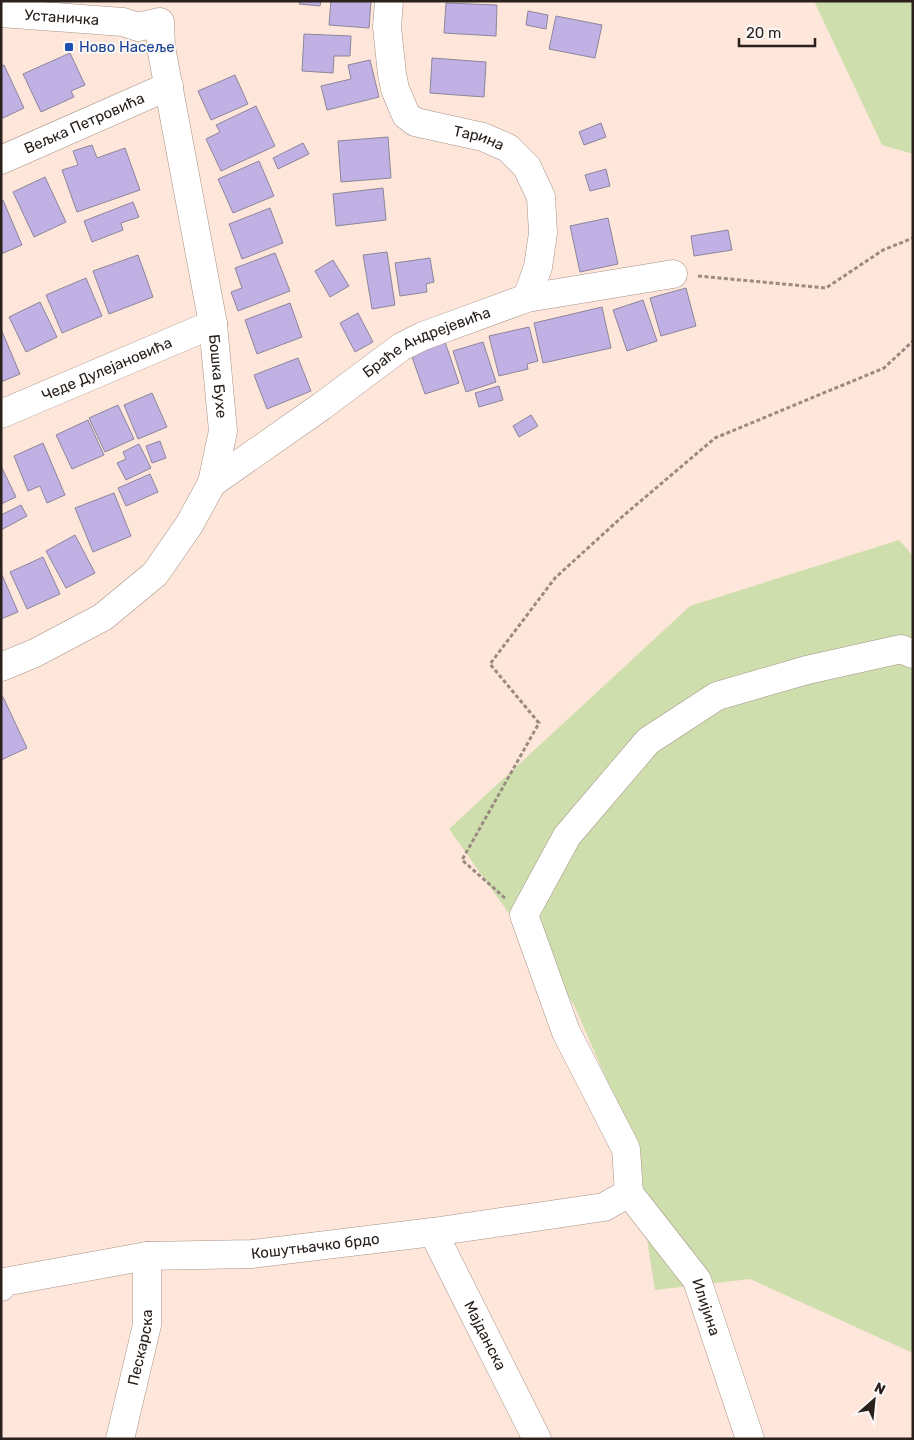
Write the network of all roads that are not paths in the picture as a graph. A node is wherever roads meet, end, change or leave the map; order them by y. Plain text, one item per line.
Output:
1 (389, 1) edge
2 (157, 12) edge
3 (1, 13) edge
4 (123, 22) joint
5 (169, 86) junction
6 (1, 160) edge
7 (673, 274) road end
8 (527, 298) junction
9 (213, 324) junction
10 (1, 414) edge
11 (212, 483) junction
12 (913, 654) edge
13 (1, 667) edge
14 (629, 1193) junction
15 (433, 1232) junction
16 (146, 1256) junction
17 (2, 1283) edge
18 (120, 1439) edge
19 (537, 1439) edge
20 (750, 1439) edge

1 - 8 street, Тарина
2 - 4 street, Бошка Бухе
2 - 5 street, Бошка Бухе
3 - 4 street, Устаничка
5 - 6 street, Вељка Петровића
5 - 9 street, Бошка Бухе
7 - 8 street, Браће Андрејевића
8 - 11 street, Браће Андрејевића
9 - 10 street, Чеде Дулејановића
9 - 11 street, Бошка Бухе
11 - 13 street, Бошка Бухе
12 - 14 street
14 - 15 street, Кошутњачко брдо
14 - 20 street, Илијина
15 - 16 street, Кошутњачко брдо
15 - 19 street, Мајданска
16 - 17 street, Кошутњачко брдо
16 - 18 street, Пескарска

